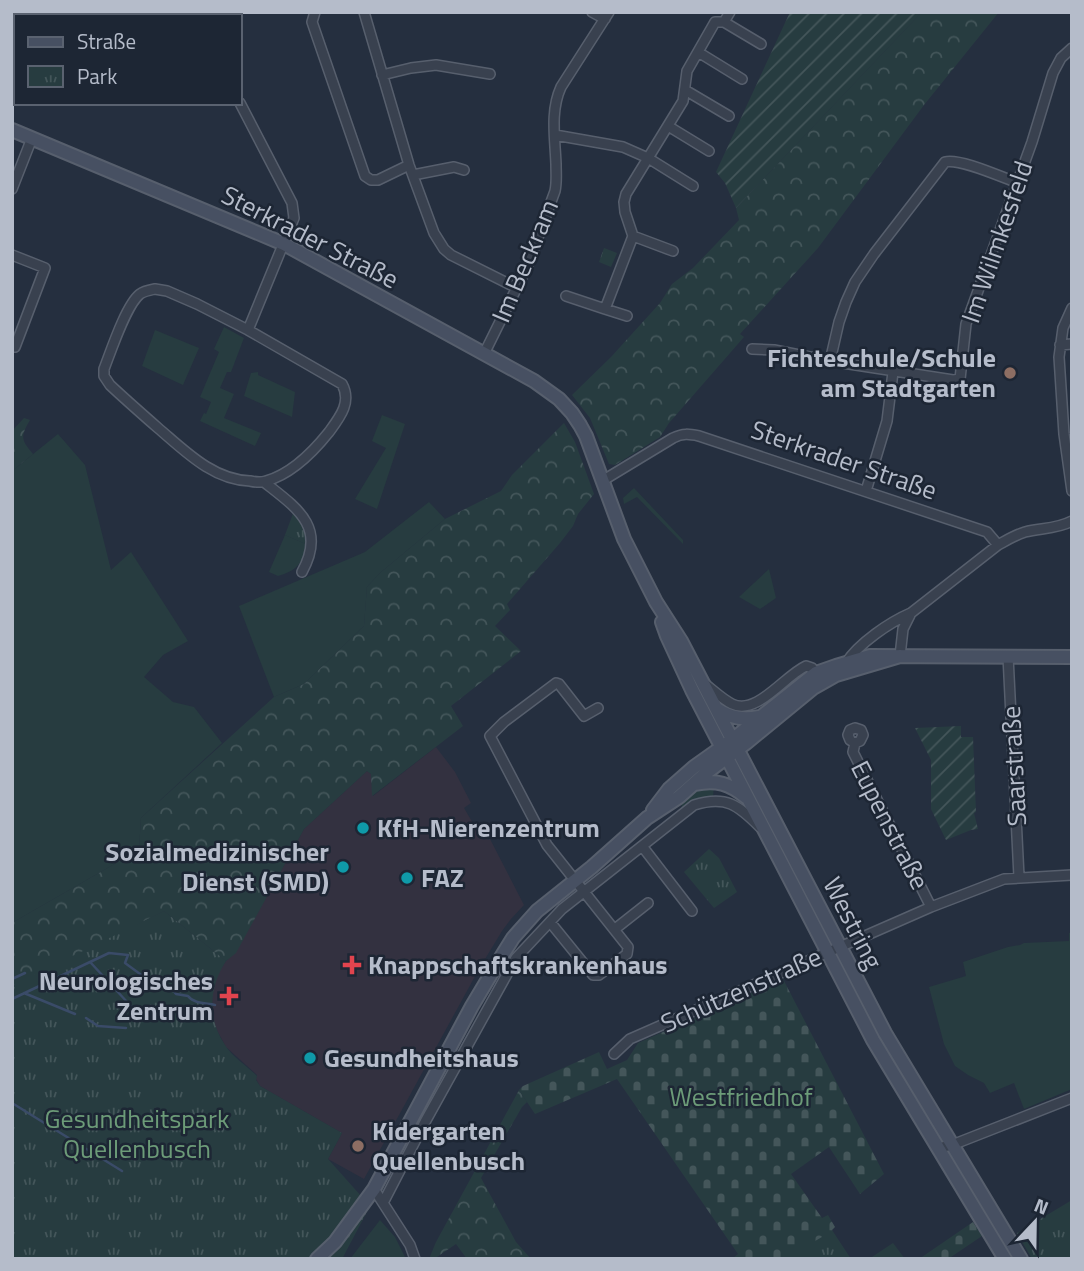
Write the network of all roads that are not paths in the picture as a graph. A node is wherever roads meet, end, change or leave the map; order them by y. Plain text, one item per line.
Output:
1 (316, 12) edge
2 (364, 12) edge
3 (592, 12) edge
4 (730, 12) edge
5 (607, 16) edge
6 (724, 22) junction
7 (761, 44) dead end
8 (1072, 48) edge
9 (698, 52) junction
10 (490, 74) dead end
11 (382, 75) junction
12 (742, 79) dead end
13 (685, 90) junction
14 (241, 105) edge
15 (729, 116) dead end
16 (668, 126) junction
17 (12, 130) edge
18 (555, 135) junction
19 (32, 138) junction
20 (709, 151) dead end
21 (648, 158) junction
22 (409, 165) junction
23 (464, 170) dead end
24 (413, 176) junction
25 (1018, 183) junction
26 (693, 186) dead end
27 (12, 189) edge
28 (633, 236) junction
29 (284, 244) junction
30 (673, 251) dead end
31 (12, 255) edge
32 (517, 288) junction
33 (566, 296) dead end
34 (1072, 308) edge
35 (605, 309) junction
36 (627, 316) dead end
37 (248, 330) junction
38 (1072, 344) edge
39 (1060, 345) junction
40 (14, 347) edge
41 (752, 349) dead end
42 (484, 354) junction
43 (831, 361) junction
44 (893, 372) junction
45 (572, 413) joint
46 (601, 477) junction
47 (264, 482) junction
48 (866, 491) junction
49 (1072, 491) edge
50 (1072, 521) edge
51 (998, 545) junction
52 (302, 572) dead end
53 (656, 602) junction
54 (911, 613) junction
55 (900, 656) junction
56 (1008, 656) junction
57 (1072, 657) edge
58 (846, 663) junction
59 (816, 673) junction
60 (703, 683) junction
61 (598, 708) dead end
62 (717, 709) junction
63 (762, 716) junction
64 (855, 743) dead end
65 (729, 748) junction
66 (692, 785) junction
67 (679, 797) junction
68 (748, 799) junction
69 (678, 816) junction
70 (646, 818) junction
71 (764, 831) junction
72 (642, 846) junction
73 (1072, 875) edge
74 (1019, 877) junction
75 (575, 880) junction
76 (585, 891) junction
77 (648, 903) dead end
78 (931, 907) junction
79 (692, 911) dead end
80 (550, 922) junction
81 (615, 929) junction
82 (833, 950) junction
83 (503, 954) junction
84 (515, 961) junction
85 (453, 1042) junction
86 (466, 1049) junction
87 (614, 1054) dead end
88 (1072, 1098) edge
89 (952, 1145) junction
90 (938, 1148) junction
91 (374, 1189) junction
92 (383, 1203) junction
93 (317, 1259) edge
94 (415, 1259) edge
95 (1005, 1259) edge
96 (1021, 1259) edge

1 - 22 street
2 - 11 street
3 - 5 street
4 - 6 street
5 - 18 street, Im Beckram
6 - 7 street
6 - 9 street
8 - 25 street, Im Wilmkesfeld
9 - 12 street
9 - 13 street
10 - 11 street
11 - 22 street
13 - 15 street
13 - 16 street
14 - 29 street
16 - 20 street
16 - 21 street
17 - 19 main road, Sterkrader Straße
18 - 21 street
18 - 32 street, Im Beckram
19 - 27 street
19 - 29 main road, Sterkrader Straße
21 - 26 street
21 - 28 street
22 - 24 street
23 - 24 street
24 - 32 street
25 - 43 street
25 - 44 street, Im Wilmkesfeld
28 - 30 street
28 - 35 street
29 - 37 street
29 - 42 main road, Sterkrader Straße
31 - 40 street
32 - 42 street, Im Beckram
33 - 35 street
34 - 39 street
35 - 36 street
37 - 47 street
37 - 47 street
38 - 39 street
39 - 49 street
41 - 43 street, Im Wilmkesfeld
42 - 45 main road, Sterkrader Straße
43 - 44 street, Im Wilmkesfeld
44 - 48 street
45 - 46 main road, Westring
46 - 48 street, Sterkrader Straße
46 - 53 main road, Westring
47 - 52 street
48 - 51 street, Sterkrader Straße
50 - 51 street
51 - 54 street
53 - 60 main road, Westring
53 - 65 main road, Westring
54 - 55 street
54 - 58 street
55 - 56 main road
55 - 58 main road
55 - 65 main road
56 - 57 main road
56 - 74 street, Saarstraße
58 - 59 main road
59 - 60 street
59 - 63 main road
60 - 62 main road, Westring
61 - 75 street
62 - 63 main road
62 - 65 main road, Westring
63 - 65 main road
64 - 78 street, Eupenstraße
65 - 66 main road
65 - 68 main road, Westring
65 - 70 main road
65 - 82 main road, Westring
66 - 67 main road
66 - 68 main road
67 - 69 street
67 - 70 main road
68 - 71 main road, Westring
69 - 71 street
69 - 72 street
70 - 75 main road
71 - 82 main road, Westring
72 - 76 street
72 - 79 street
73 - 74 street, Schützenstraße
74 - 78 street, Schützenstraße
75 - 76 street
75 - 83 main road
76 - 80 street
76 - 81 street
77 - 81 street
78 - 82 street, Schützenstraße
80 - 81 street
80 - 84 street
82 - 87 street, Schützenstraße
82 - 89 main road, Westring
82 - 90 main road, Westring
83 - 84 street
83 - 85 main road
84 - 86 street
85 - 86 street
85 - 91 main road
86 - 92 street
88 - 89 street
89 - 90 street
89 - 96 main road, Westring
90 - 95 main road, Westring
91 - 92 street
91 - 93 main road
92 - 94 street

